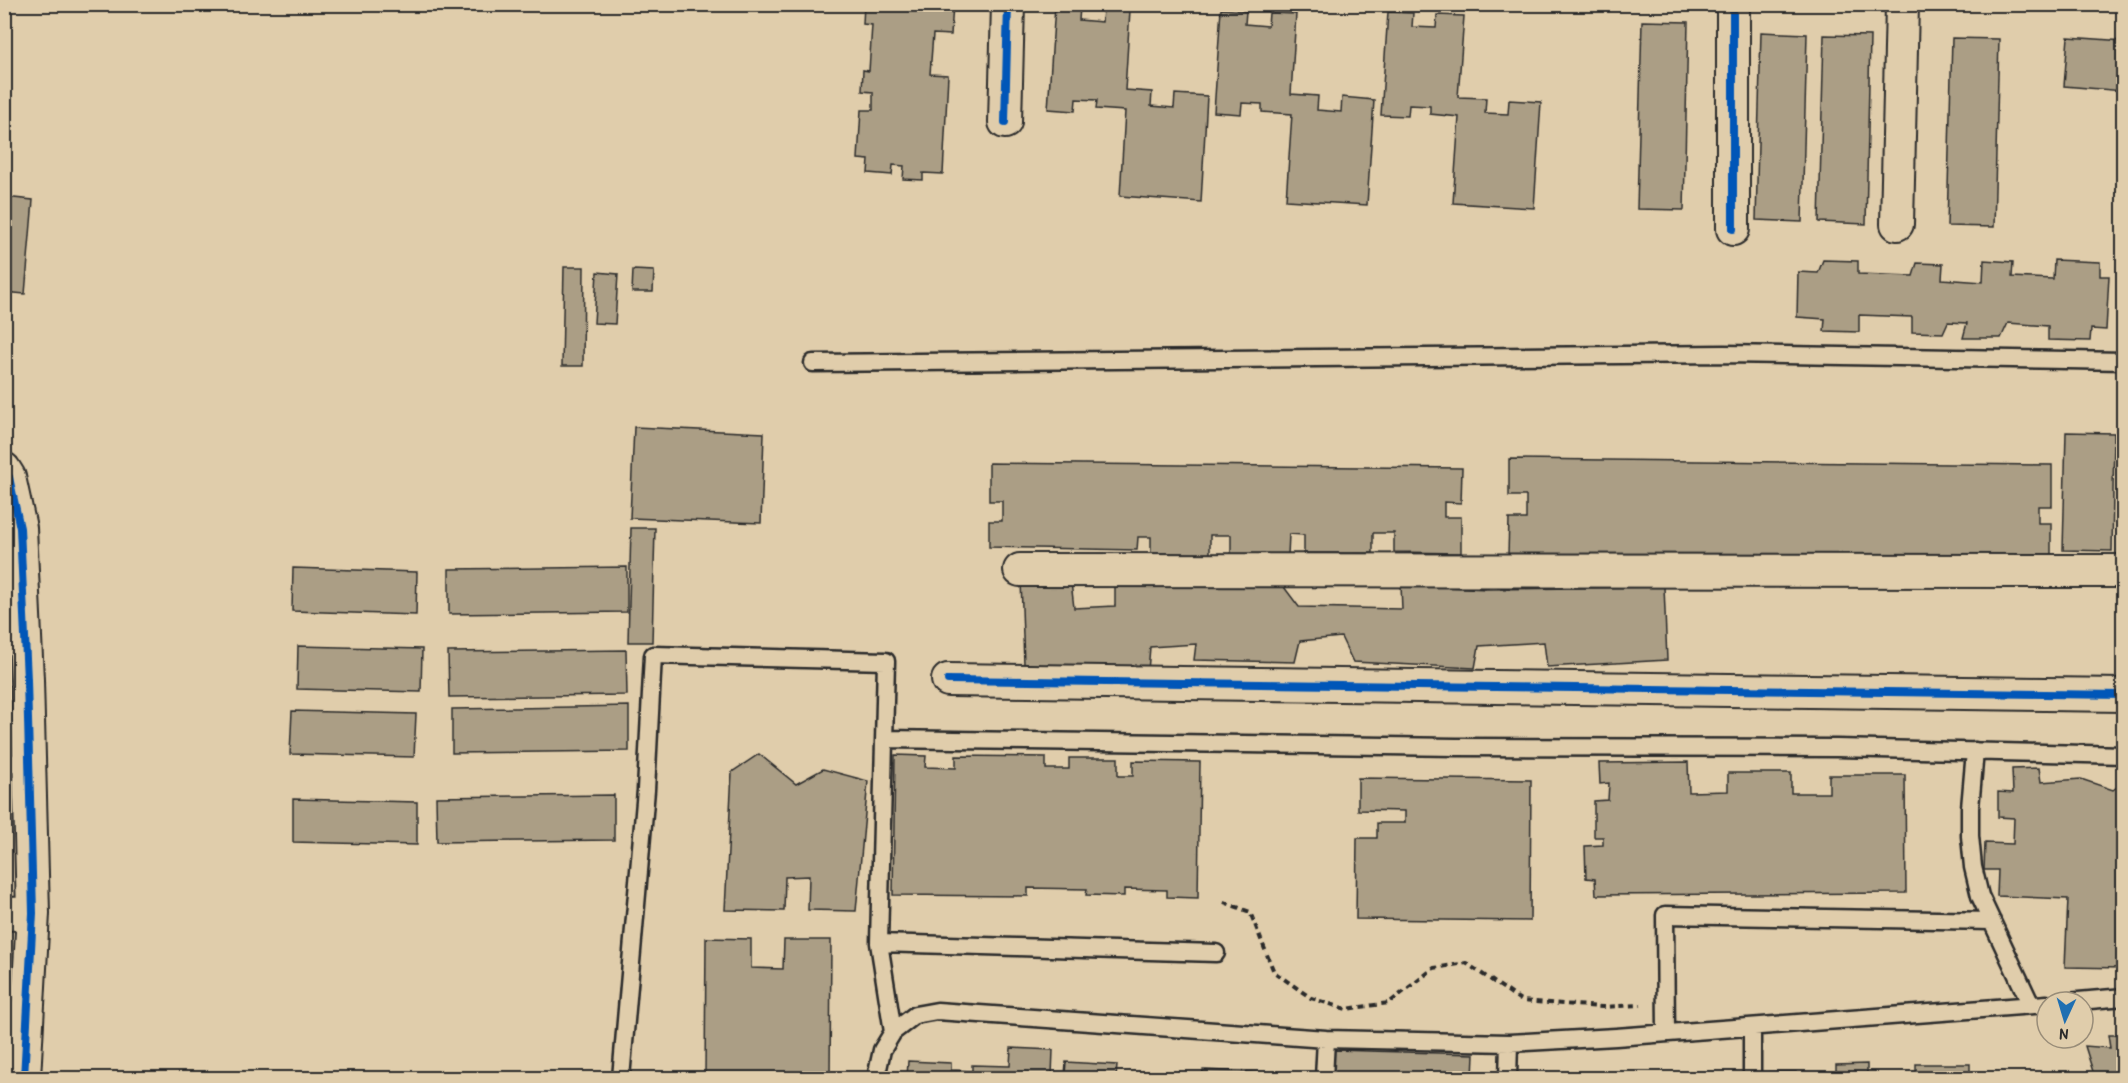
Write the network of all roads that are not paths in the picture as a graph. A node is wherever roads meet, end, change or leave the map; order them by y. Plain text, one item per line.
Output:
1 (1008, 4) edge
2 (1733, 4) edge
3 (1902, 4) edge
4 (1005, 122) dead end
5 (1897, 224) dead end
6 (1733, 229) dead end
7 (2124, 361) edge
8 (813, 363) dead end
9 (4, 469) edge
10 (1020, 570) dead end
11 (2124, 571) edge
12 (948, 680) dead end
13 (2124, 695) edge
14 (884, 739) junction
15 (1974, 751) junction
16 (2124, 755) edge
17 (17, 763) edge
18 (19, 913) edge
19 (1992, 921) junction
20 (879, 943) junction
21 (1216, 953) dead end
22 (2035, 997) edge
23 (2124, 997) edge
24 (2095, 1000) edge
25 (2035, 1004) edge
26 (16, 1025) edge
27 (1752, 1027) junction
28 (893, 1032) junction
29 (1666, 1033) junction
30 (1326, 1039) junction
31 (1509, 1043) junction
32 (24, 1078) edge
33 (621, 1078) edge
34 (876, 1078) edge
35 (1324, 1078) edge
36 (1508, 1078) edge
37 (1752, 1078) edge

1 - 4 street
2 - 6 street
3 - 5 street
7 - 8 lane
9 - 17 street
10 - 11 street
12 - 13 street
14 - 15 lane
14 - 20 lane
14 - 33 lane
15 - 16 lane
15 - 19 lane
17 - 18 street
18 - 26 street
19 - 22 lane
19 - 29 lane
20 - 21 lane
20 - 28 lane
23 - 24 lane
25 - 27 lane
26 - 32 street
27 - 29 lane
27 - 37 lane
28 - 30 lane
28 - 34 lane
29 - 31 lane
30 - 31 lane
30 - 35 lane
31 - 36 lane

